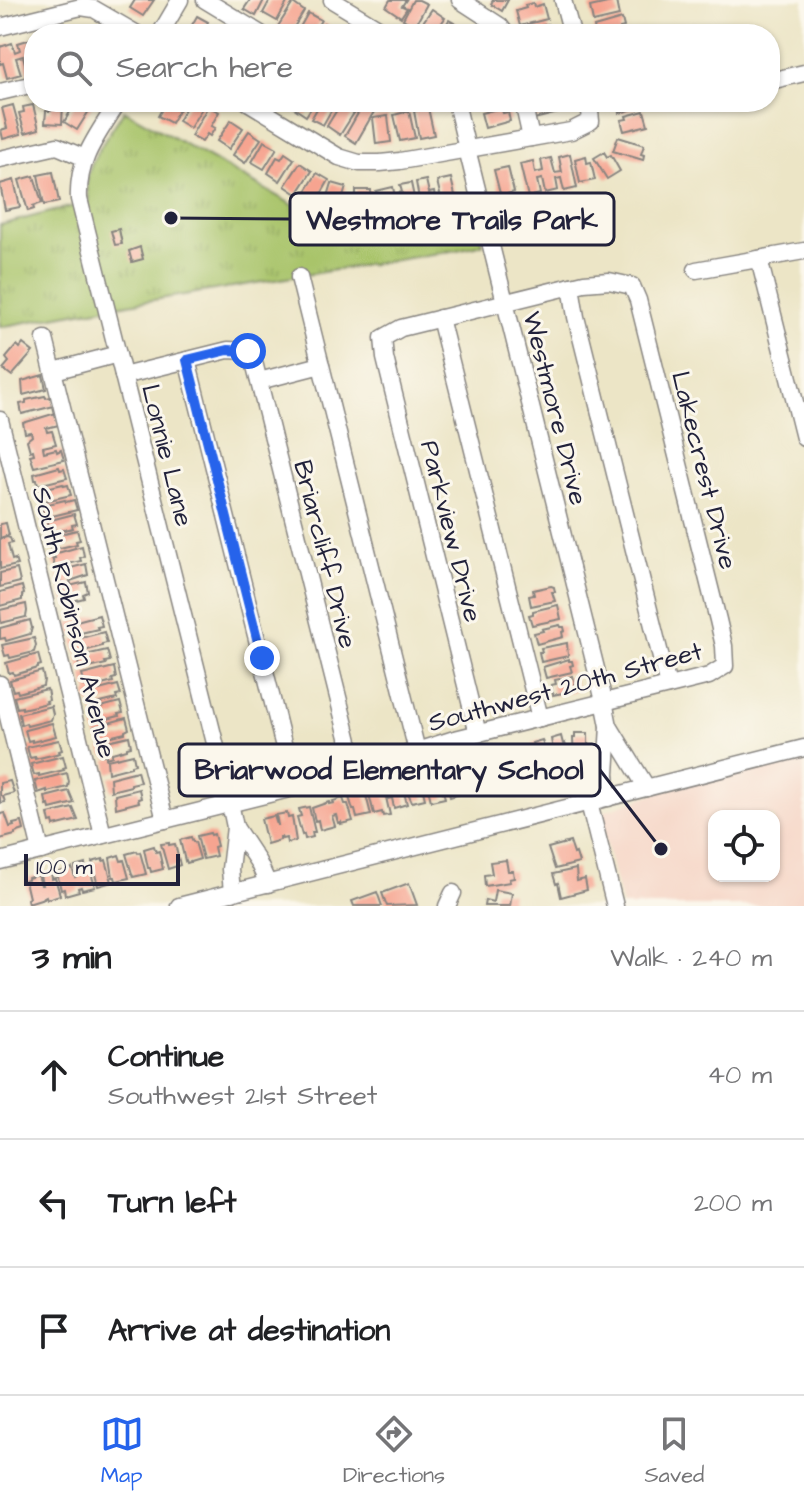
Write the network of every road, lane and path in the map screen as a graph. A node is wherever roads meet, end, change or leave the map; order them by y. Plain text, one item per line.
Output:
1 (180, 0) edge
2 (205, 0) edge
3 (332, 0) edge
4 (460, 0) edge
5 (563, 0) edge
6 (120, 24) edge
7 (166, 24) edge
8 (245, 24) edge
9 (372, 24) edge
10 (497, 24) edge
11 (569, 24) edge
12 (0, 27) edge
13 (804, 73) edge
14 (780, 79) edge
15 (24, 86) edge
16 (0, 92) edge
17 (112, 112) edge
18 (265, 112) edge
19 (458, 112) edge
20 (525, 112) edge
21 (590, 112) edge
22 (531, 138) junction
23 (467, 149) junction
24 (85, 158) junction
25 (0, 159) edge
26 (804, 251) edge
27 (759, 259) junction
28 (696, 270) dead end
29 (299, 277) dead end
30 (571, 286) junction
31 (505, 302) junction
32 (440, 318) junction
33 (45, 339) dead end
34 (118, 354) junction
35 (187, 360) junction
36 (321, 365) junction
37 (54, 371) junction
38 (123, 376) junction
39 (259, 381) junction
40 (0, 420) edge
41 (804, 438) edge
42 (725, 666) joint
43 (0, 684) edge
44 (668, 686) junction
45 (604, 701) junction
46 (540, 718) junction
47 (609, 726) junction
48 (478, 734) junction
49 (804, 748) edge
50 (417, 751) junction
51 (356, 769) junction
52 (294, 787) junction
53 (647, 788) junction
54 (608, 798) junction
55 (230, 803) junction
56 (589, 803) junction
57 (165, 820) junction
58 (235, 827) junction
59 (103, 835) junction
60 (41, 851) junction
61 (0, 861) edge
62 (268, 884) junction
63 (232, 893) junction
64 (179, 906) edge
65 (615, 906) edge

1 - 7 street
2 - 8 street
3 - 9 street
4 - 10 street
5 - 11 street
6 - 12 street
13 - 14 street
15 - 16 street
17 - 24 street, Lonnie Lane
18 - 23 street
19 - 23 street, Westmore Drive
20 - 22 street
21 - 22 street
22 - 23 street
23 - 31 street, Westmore Drive
24 - 25 street
24 - 34 street, Lonnie Lane
26 - 27 street
27 - 28 street
27 - 41 street
29 - 36 street
30 - 31 street
30 - 42 street, Lakecrest Drive
30 - 44 street
31 - 32 street
31 - 45 street, Westmore Drive
32 - 46 street
32 - 48 street, Parkview Drive
33 - 37 street
34 - 37 street
34 - 38 street, Lonnie Lane
35 - 38 street
35 - 39 street, Briarcliff Drive
35 - 52 street
36 - 39 street
36 - 50 street
37 - 57 street
38 - 55 street, Lonnie Lane
39 - 51 street, Briarcliff Drive
40 - 59 street, South Robinson Avenue
42 - 44 street, Southwest 20th Street
43 - 60 street
44 - 45 street, Southwest 20th Street
45 - 46 street, Southwest 20th Street
45 - 47 street, Westmore Drive
46 - 48 street, Southwest 20th Street
47 - 53 street, Westmore Drive
47 - 54 street, Westmore Drive
48 - 50 street, Southwest 20th Street
49 - 53 street
50 - 51 street, Southwest 20th Street
51 - 52 street, Southwest 20th Street
52 - 55 street, Southwest 20th Street
53 - 54 street
54 - 56 street
55 - 57 street, Southwest 20th Street
55 - 58 street, Lonnie Lane
56 - 62 street
56 - 65 street
57 - 59 street, Southwest 20th Street
58 - 62 street, Lonnie Lane
58 - 63 street, Lonnie Lane
59 - 60 street, Southwest 20th Street
60 - 61 street, Southwest 20th Street
62 - 63 street
63 - 64 street

